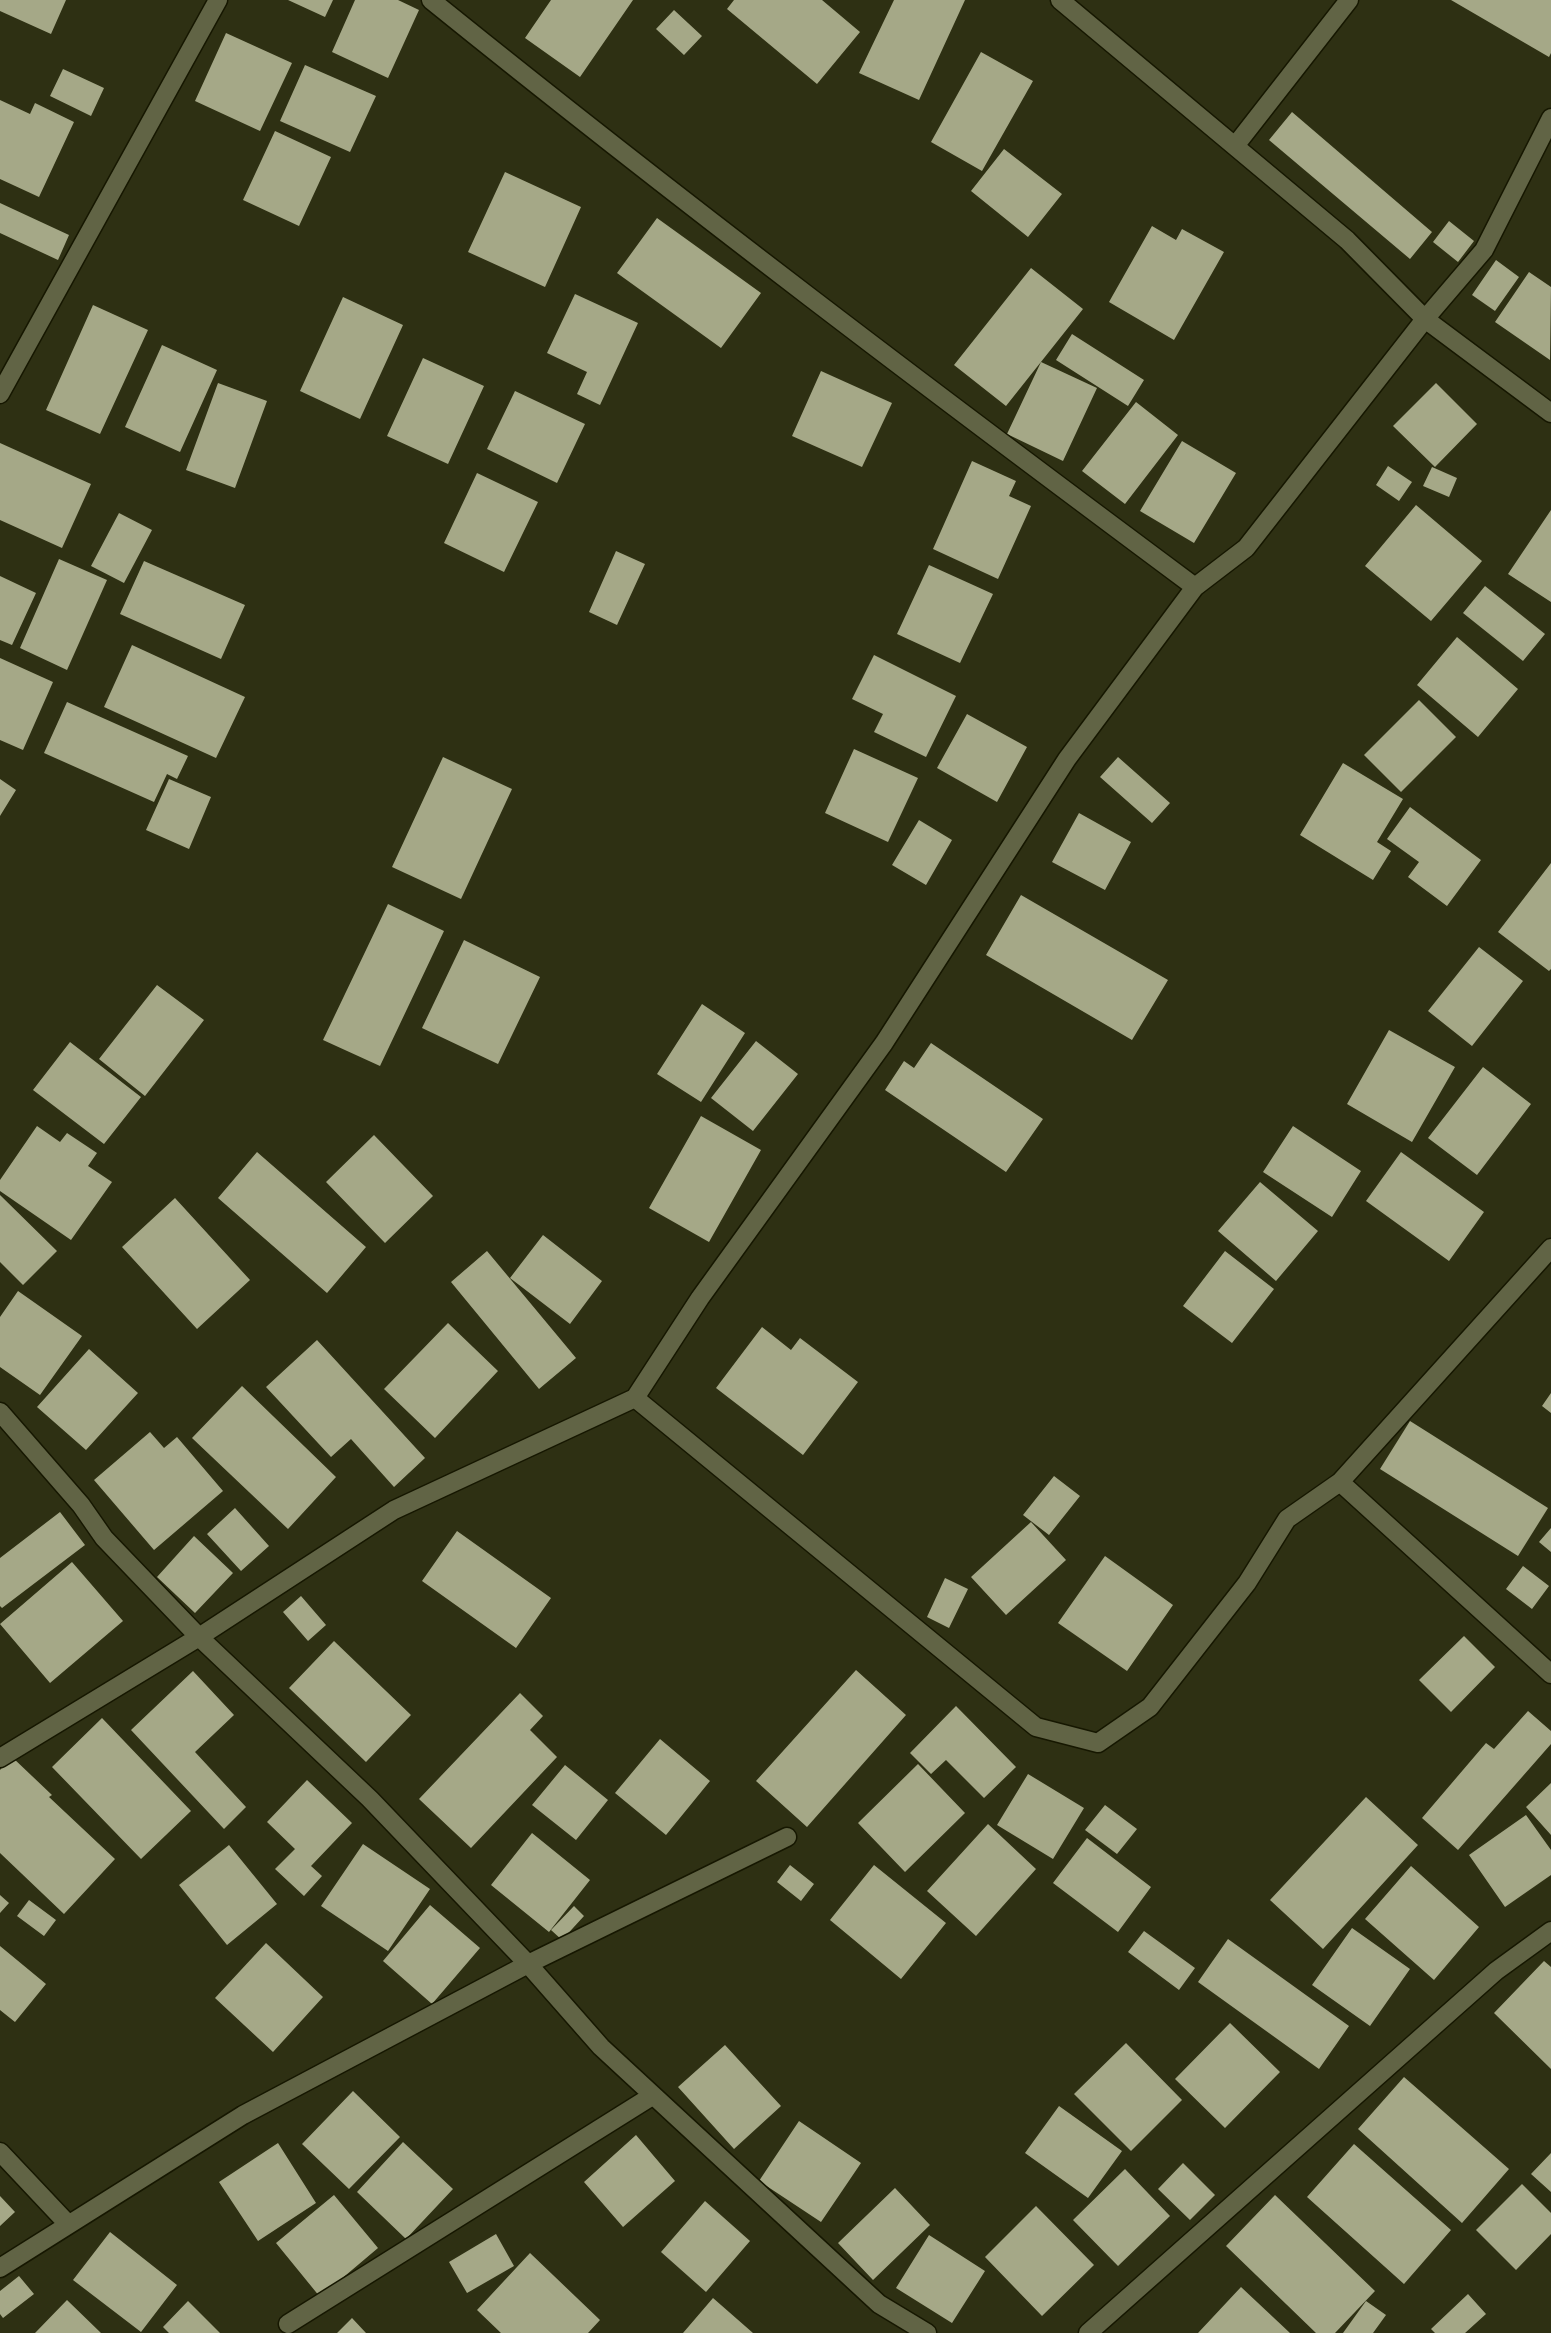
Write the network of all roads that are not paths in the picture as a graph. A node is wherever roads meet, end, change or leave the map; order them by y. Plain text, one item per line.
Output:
1 (218, 0) edge
2 (430, 0) edge
3 (1060, 0) edge
4 (1349, 0) edge
5 (1551, 118) edge
6 (1235, 146) junction
7 (1425, 319) junction
8 (0, 394) edge
9 (1551, 413) edge
10 (1195, 587) junction
11 (1551, 1248) edge
12 (635, 1398) junction
13 (0, 1412) edge
14 (1340, 1482) junction
15 (199, 1637) junction
16 (1551, 1674) edge
17 (0, 1758) edge
18 (787, 1837) dead end
19 (1551, 1931) edge
20 (527, 1964) junction
21 (652, 2096) junction
22 (0, 2152) edge
23 (68, 2223) junction
24 (0, 2267) edge
25 (288, 2325) dead end
26 (926, 2333) edge
27 (1088, 2333) edge

1 - 8 street
2 - 10 street
3 - 6 street
4 - 6 street
5 - 7 street
6 - 7 street
7 - 9 street
7 - 10 street
10 - 12 street
11 - 14 street
12 - 14 street
12 - 15 street
13 - 15 street
14 - 16 street
15 - 17 street
15 - 20 street
18 - 20 street
19 - 27 street
20 - 21 street
20 - 23 street
21 - 25 street
21 - 26 street
22 - 23 street
23 - 24 street

